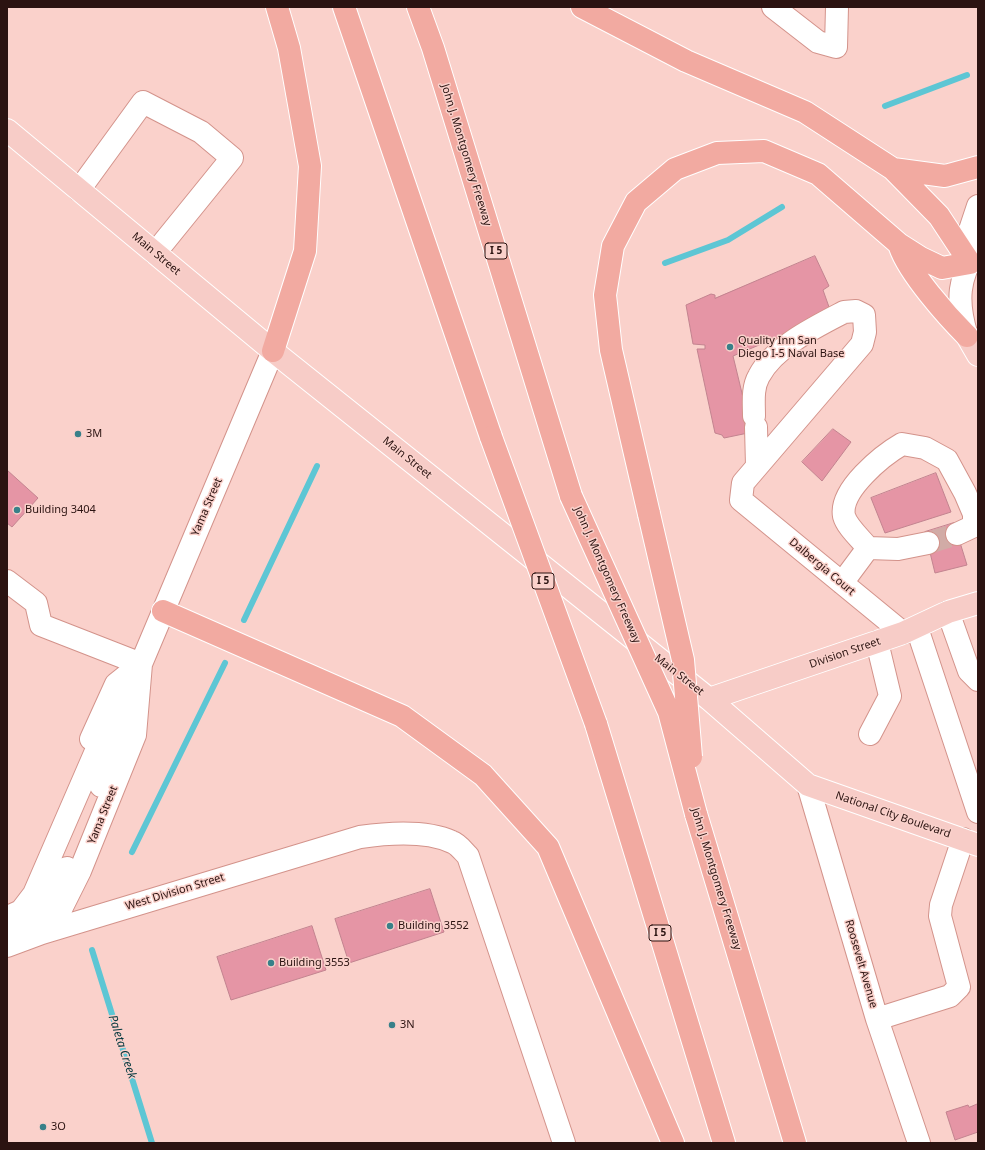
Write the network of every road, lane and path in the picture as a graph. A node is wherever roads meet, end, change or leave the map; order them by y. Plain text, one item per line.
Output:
1 (277, 7) edge
2 (344, 7) edge
3 (418, 7) edge
4 (582, 7) edge
5 (773, 7) edge
6 (837, 7) edge
7 (7, 130) edge
8 (978, 167) edge
9 (893, 169) junction
10 (79, 190) junction
11 (978, 206) edge
12 (899, 244) junction
13 (155, 253) junction
14 (976, 256) edge
15 (967, 336) junction
16 (273, 351) junction
17 (978, 355) edge
18 (757, 466) junction
19 (970, 532) edge
20 (928, 543) tunnel mouth
21 (868, 548) junction
22 (7, 581) edge
23 (842, 583) junction
24 (978, 603) edge
25 (163, 611) junction
26 (948, 612) junction
27 (910, 631) junction
28 (877, 642) junction
29 (140, 664) junction
30 (978, 680) edge
31 (709, 698) junction
32 (870, 734) dead end
33 (808, 785) junction
34 (977, 802) edge
35 (696, 814) junction
36 (970, 842) edge
37 (76, 881) junction
38 (179, 891) junction
39 (7, 905) edge
40 (7, 917) edge
41 (7, 929) edge
42 (42, 933) junction
43 (7, 946) edge
44 (877, 1019) junction
45 (564, 1143) edge
46 (673, 1143) edge
47 (724, 1143) edge
48 (795, 1143) edge
49 (919, 1143) edge

1 - 16 highway
2 - 47 highway, I 5, bridge
3 - 35 highway, John J. Montgomery Freeway / I 5, bridge
4 - 9 highway
5 - 6 street
7 - 10 main road, Main Street
8 - 9 highway
9 - 14 highway
10 - 13 main road, Main Street
10 - 13 street
11 - 14 street
12 - 14 highway
12 - 15 highway
12 - 35 highway, bridge
13 - 16 main road, Main Street
14 - 15 street
15 - 17 main road
16 - 25 street, Yama Street
16 - 31 main road, Main Street
18 - 18 street
18 - 23 street, Dalbergia Court
19 - 21 street
20 - 21 street
21 - 23 street
22 - 29 street
23 - 27 street, Dalbergia Court
24 - 26 main road, Division Street
25 - 29 street, Yama Street
25 - 46 highway
26 - 27 main road, Division Street
26 - 30 street
27 - 28 main road, Division Street
27 - 34 street
28 - 31 main road, Division Street
28 - 32 street
29 - 37 street, Yama Street
29 - 39 street, Yama Street
29 - 40 street
29 - 41 street
31 - 33 main road, Main Street
33 - 36 main road, National City Boulevard
33 - 44 street, Roosevelt Avenue
35 - 48 highway, John J. Montgomery Freeway / I 5
36 - 44 street
37 - 38 street
37 - 42 street, Yama Street
38 - 42 street, West Division Street
38 - 45 street, West Division Street
42 - 43 street
44 - 49 street, Roosevelt Avenue

